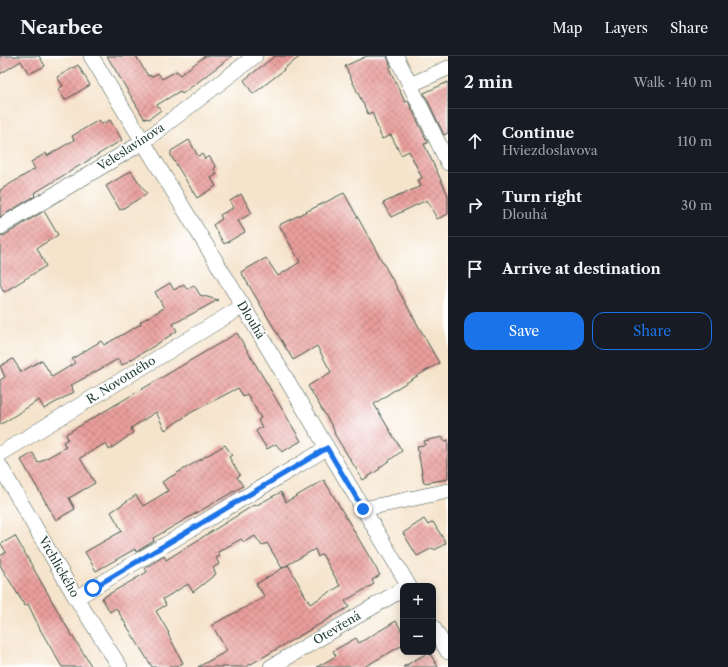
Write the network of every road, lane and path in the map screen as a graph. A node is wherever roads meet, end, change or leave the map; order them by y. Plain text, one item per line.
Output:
1 (91, 56) edge
2 (255, 56) edge
3 (396, 56) edge
4 (448, 68) edge
5 (410, 85) junction
6 (143, 142) junction
7 (448, 163) edge
8 (0, 227) edge
9 (242, 306) junction
10 (327, 448) junction
11 (0, 454) edge
12 (0, 466) edge
13 (448, 491) edge
14 (363, 509) junction
15 (407, 583) edge
16 (400, 591) edge
17 (76, 598) junction
18 (436, 632) edge
19 (447, 649) edge
20 (120, 667) edge
21 (271, 667) edge

1 - 6 street, Dlouhá
2 - 6 street, Veleslavínova
3 - 5 street
4 - 5 street
5 - 7 street
6 - 8 street, Veleslavínova
6 - 9 street, Dlouhá
9 - 10 street, Dlouhá
9 - 11 street, R. Novotného
10 - 14 street, Dlouhá
10 - 17 street
12 - 17 street, Vrchlického
13 - 14 street
14 - 15 street, Dlouhá
16 - 21 street, Otevřená
17 - 20 street, Vrchlického
18 - 19 street

